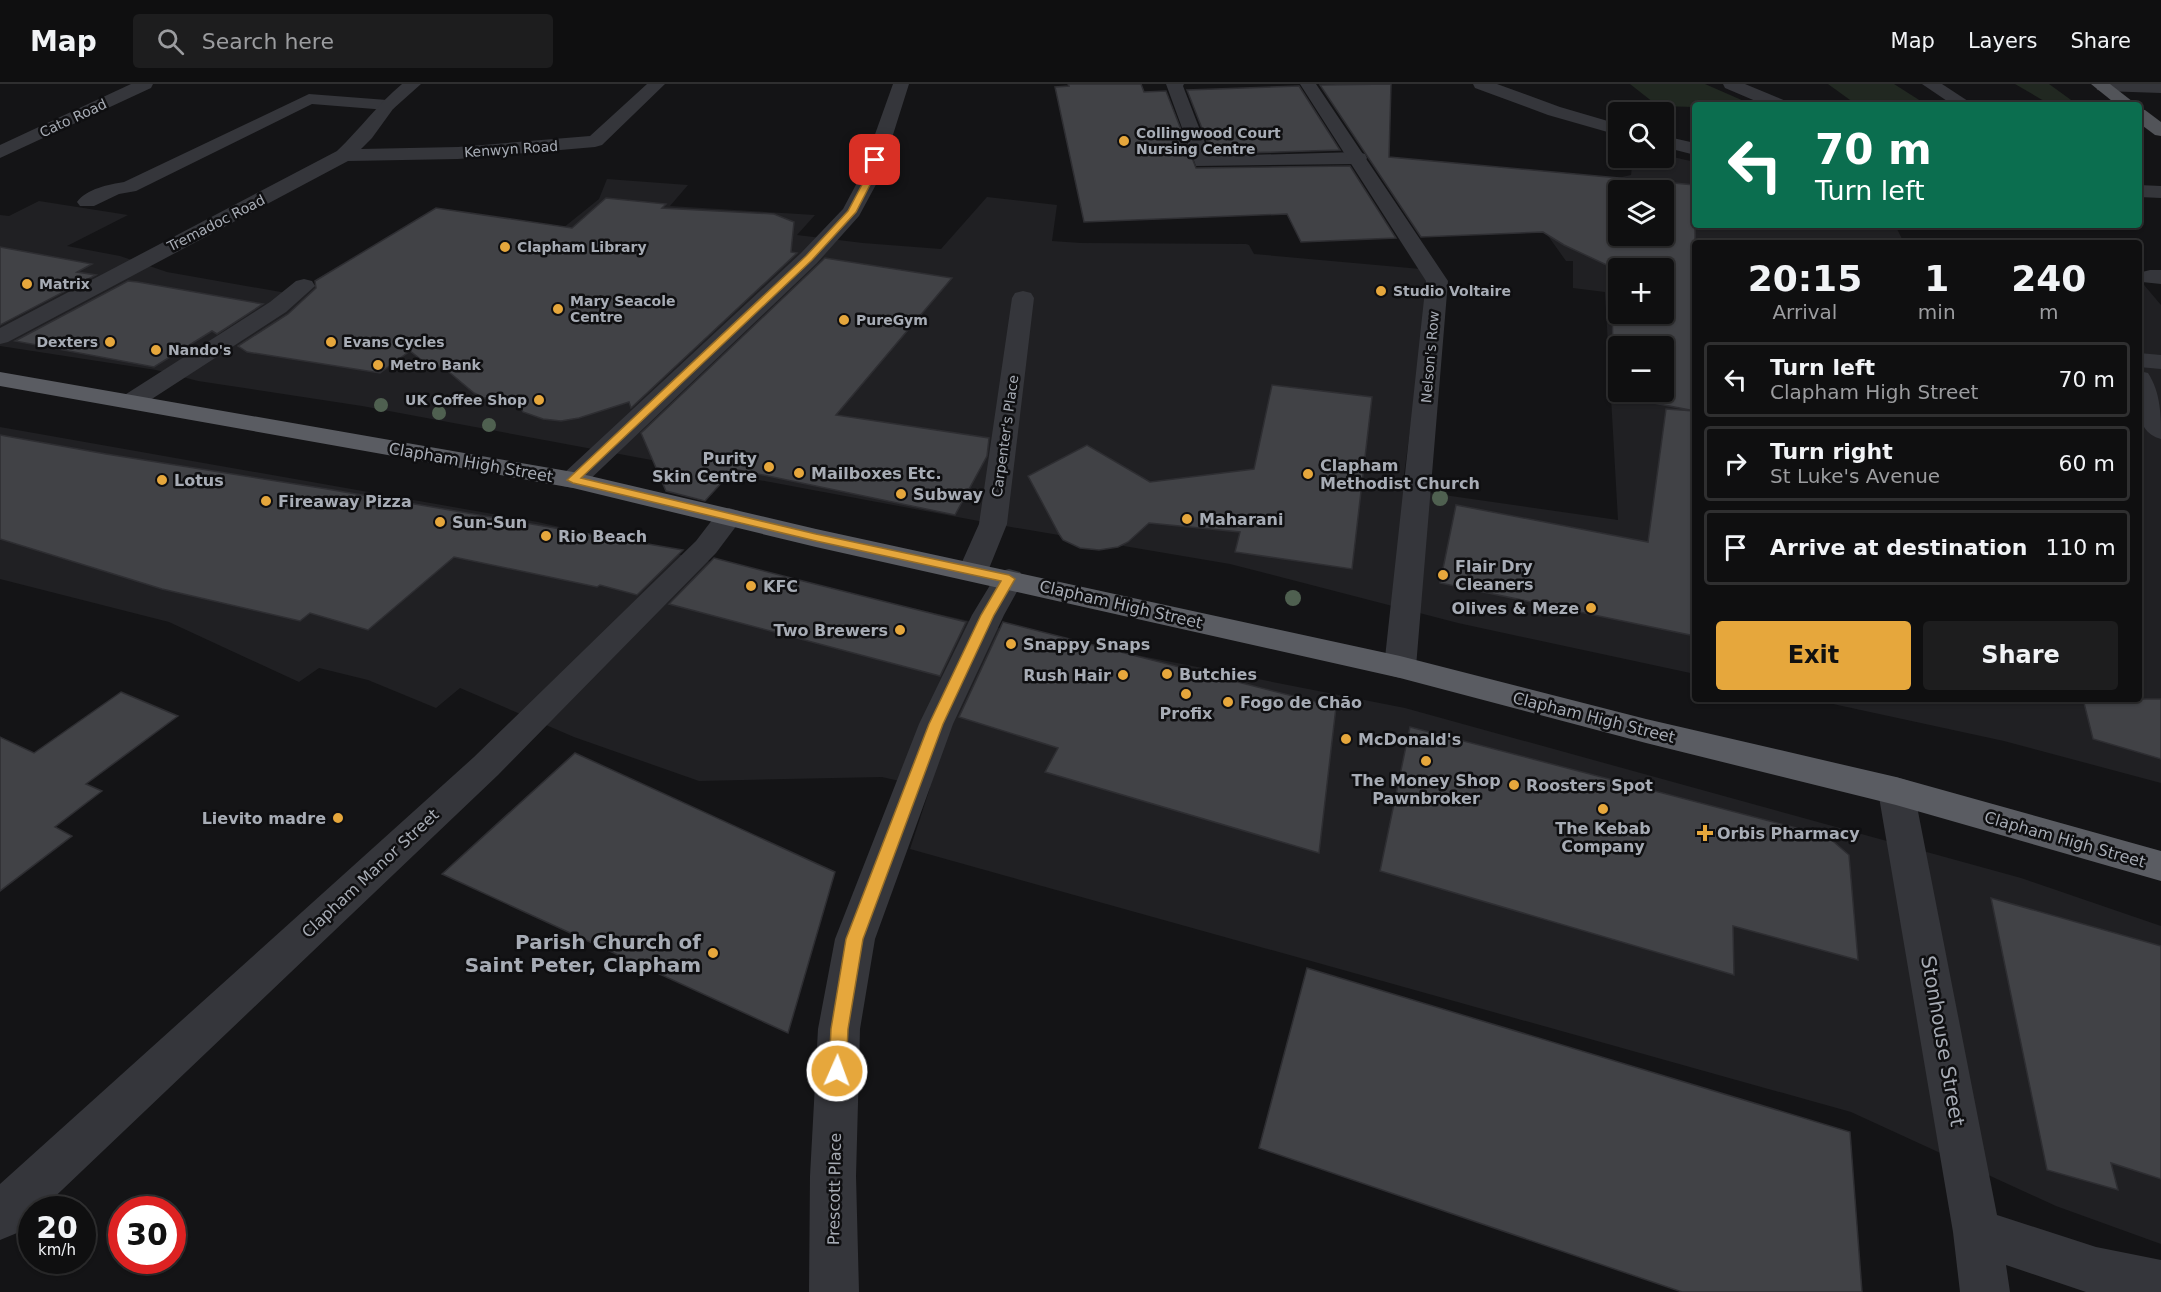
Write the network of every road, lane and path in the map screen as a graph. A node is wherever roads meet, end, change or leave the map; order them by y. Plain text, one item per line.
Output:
1 (145, 84) edge
2 (413, 84) edge
3 (657, 84) edge
4 (901, 84) edge
5 (1176, 84) edge
6 (1308, 84) edge
7 (1481, 84) edge
8 (1731, 84) edge
9 (1930, 84) edge
10 (2101, 85) edge
11 (2161, 88) edge
12 (1773, 102) edge
13 (1960, 102) edge
14 (2124, 102) edge
15 (387, 105) junction
16 (2142, 116) edge
17 (1608, 127) edge
18 (2161, 131) edge
19 (1674, 144) edge
20 (1692, 148) edge
21 (0, 152) edge
22 (344, 155) junction
23 (1358, 158) junction
24 (2142, 191) edge
25 (2161, 192) edge
26 (87, 202) dead end
27 (304, 286) dead end
28 (1023, 298) dead end
29 (0, 337) edge
30 (2142, 360) edge
31 (2161, 362) edge
32 (0, 379) edge
33 (2142, 387) edge
34 (132, 401) junction
35 (2161, 431) edge
36 (573, 480) junction
37 (729, 517) junction
38 (991, 575) junction
39 (1400, 667) junction
40 (1896, 791) junction
41 (2161, 866) edge
42 (7, 1198) edge
43 (1977, 1232) junction
44 (2161, 1284) edge
45 (834, 1292) edge
46 (1985, 1292) edge

1 - 21 street, Cato Road
2 - 15 street, Tremadoc Road
3 - 22 street, Kenwyn Road
4 - 36 street
5 - 23 street
6 - 23 street, Nelson's Row
7 - 17 street
8 - 12 street
9 - 13 street
10 - 11 street
10 - 14 main road
15 - 22 street, Tremadoc Road
15 - 26 street
16 - 18 main road
19 - 20 street
22 - 29 street, Tremadoc Road
23 - 39 street, Nelson's Row
24 - 25 street
27 - 34 street
28 - 38 street, Carpenter's Place
30 - 31 street
32 - 34 highway, Clapham High Street
33 - 35 street
34 - 36 highway, Clapham High Street
36 - 37 highway, Clapham High Street
37 - 38 highway, Clapham High Street
37 - 42 street, Clapham Manor Street
38 - 39 highway, Clapham High Street
38 - 45 street, Prescott Place
39 - 40 highway, Clapham High Street
40 - 41 highway, Clapham High Street
40 - 43 street, Stonhouse Street
43 - 44 street
43 - 46 street, Stonhouse Street

